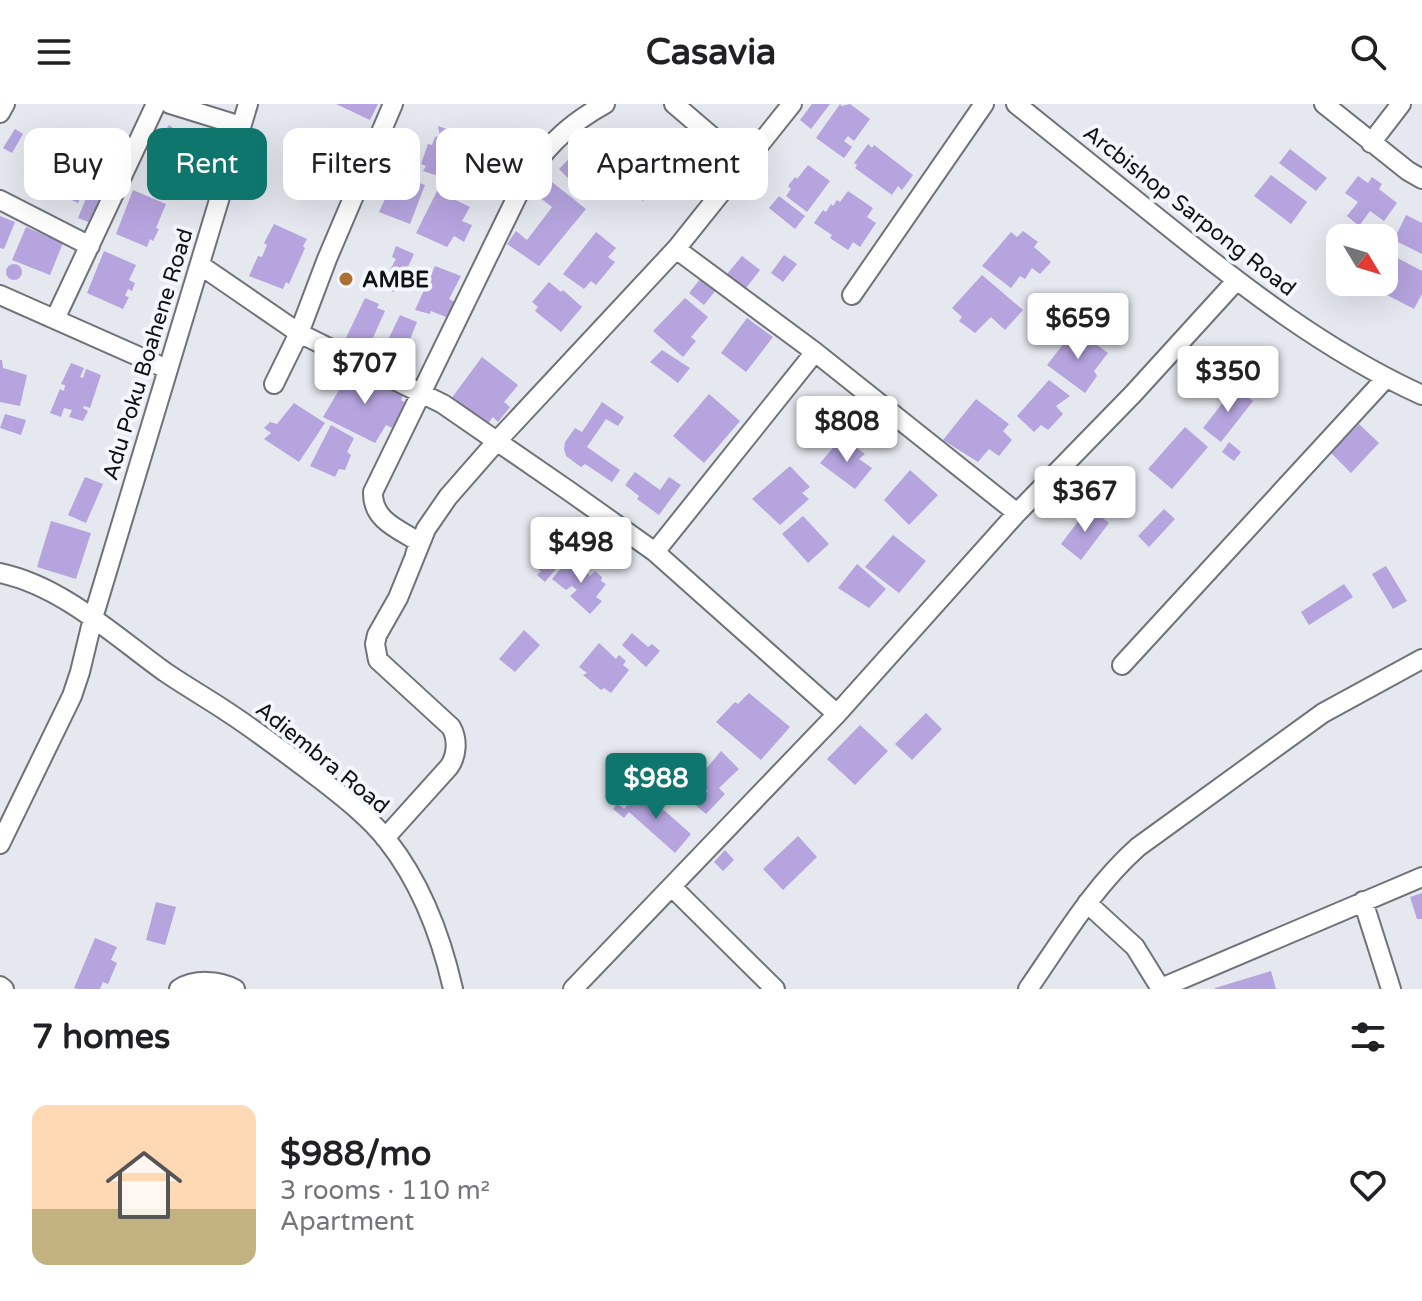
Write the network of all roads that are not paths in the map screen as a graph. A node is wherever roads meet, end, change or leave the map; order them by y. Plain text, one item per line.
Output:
1 (5, 104) edge
2 (156, 104) edge
3 (170, 104) edge
4 (248, 104) edge
5 (393, 104) edge
6 (605, 104) edge
7 (674, 104) edge
8 (792, 104) edge
9 (984, 104) edge
10 (1016, 104) edge
11 (1324, 104) edge
12 (1401, 104) edge
13 (0, 113) edge
14 (241, 126) junction
15 (702, 128) edge
16 (768, 133) edge
17 (1371, 143) junction
18 (1422, 179) edge
19 (0, 200) edge
20 (714, 200) edge
21 (90, 246) junction
22 (676, 249) junction
23 (200, 265) junction
24 (1236, 281) junction
25 (0, 295) edge
26 (852, 295) dead end
27 (55, 319) junction
28 (299, 333) junction
29 (815, 352) junction
30 (167, 369) junction
31 (1386, 378) junction
32 (274, 384) dead end
33 (422, 394) junction
34 (1422, 395) edge
35 (497, 441) junction
36 (1017, 513) junction
37 (655, 552) junction
38 (415, 557) junction
39 (0, 573) edge
40 (93, 618) junction
41 (1422, 659) edge
42 (1122, 665) dead end
43 (837, 714) junction
44 (385, 838) junction
45 (0, 844) edge
46 (1422, 877) edge
47 (672, 887) junction
48 (1363, 901) junction
49 (1087, 903) junction
50 (1161, 988) edge
51 (179, 989) edge
52 (235, 989) edge
53 (453, 989) edge
54 (573, 989) edge
55 (775, 989) edge
56 (1028, 989) edge
57 (1391, 989) edge

1 - 13 street
2 - 21 street
3 - 14 street
4 - 14 street, Adu Poku Boahene Road
5 - 28 street
6 - 33 street
7 - 15 street
8 - 16 street
9 - 26 street
10 - 24 street, Arcbishop Sarpong Road
11 - 17 street
12 - 17 street
14 - 23 street, Adu Poku Boahene Road
17 - 18 street
19 - 21 street
20 - 22 street
21 - 27 street
22 - 29 street
22 - 35 street
23 - 28 street
23 - 30 street, Adu Poku Boahene Road
24 - 31 street, Arcbishop Sarpong Road
24 - 36 street
25 - 27 street
27 - 30 street
28 - 32 street
28 - 33 street
29 - 36 street
29 - 37 street
30 - 40 street, Adu Poku Boahene Road
31 - 34 street, Arcbishop Sarpong Road
31 - 42 street
33 - 35 street
33 - 38 street
35 - 37 street
35 - 38 street
36 - 43 street
37 - 43 street
38 - 44 street
39 - 40 street, Adiembra Road
40 - 44 street, Adiembra Road
40 - 45 street, Adu Poku Boahene Road
41 - 49 street
43 - 47 street
44 - 53 street, Adiembra Road
46 - 48 street
47 - 54 street
47 - 55 street
48 - 50 street
48 - 57 street
49 - 50 street
49 - 56 street
51 - 52 street

